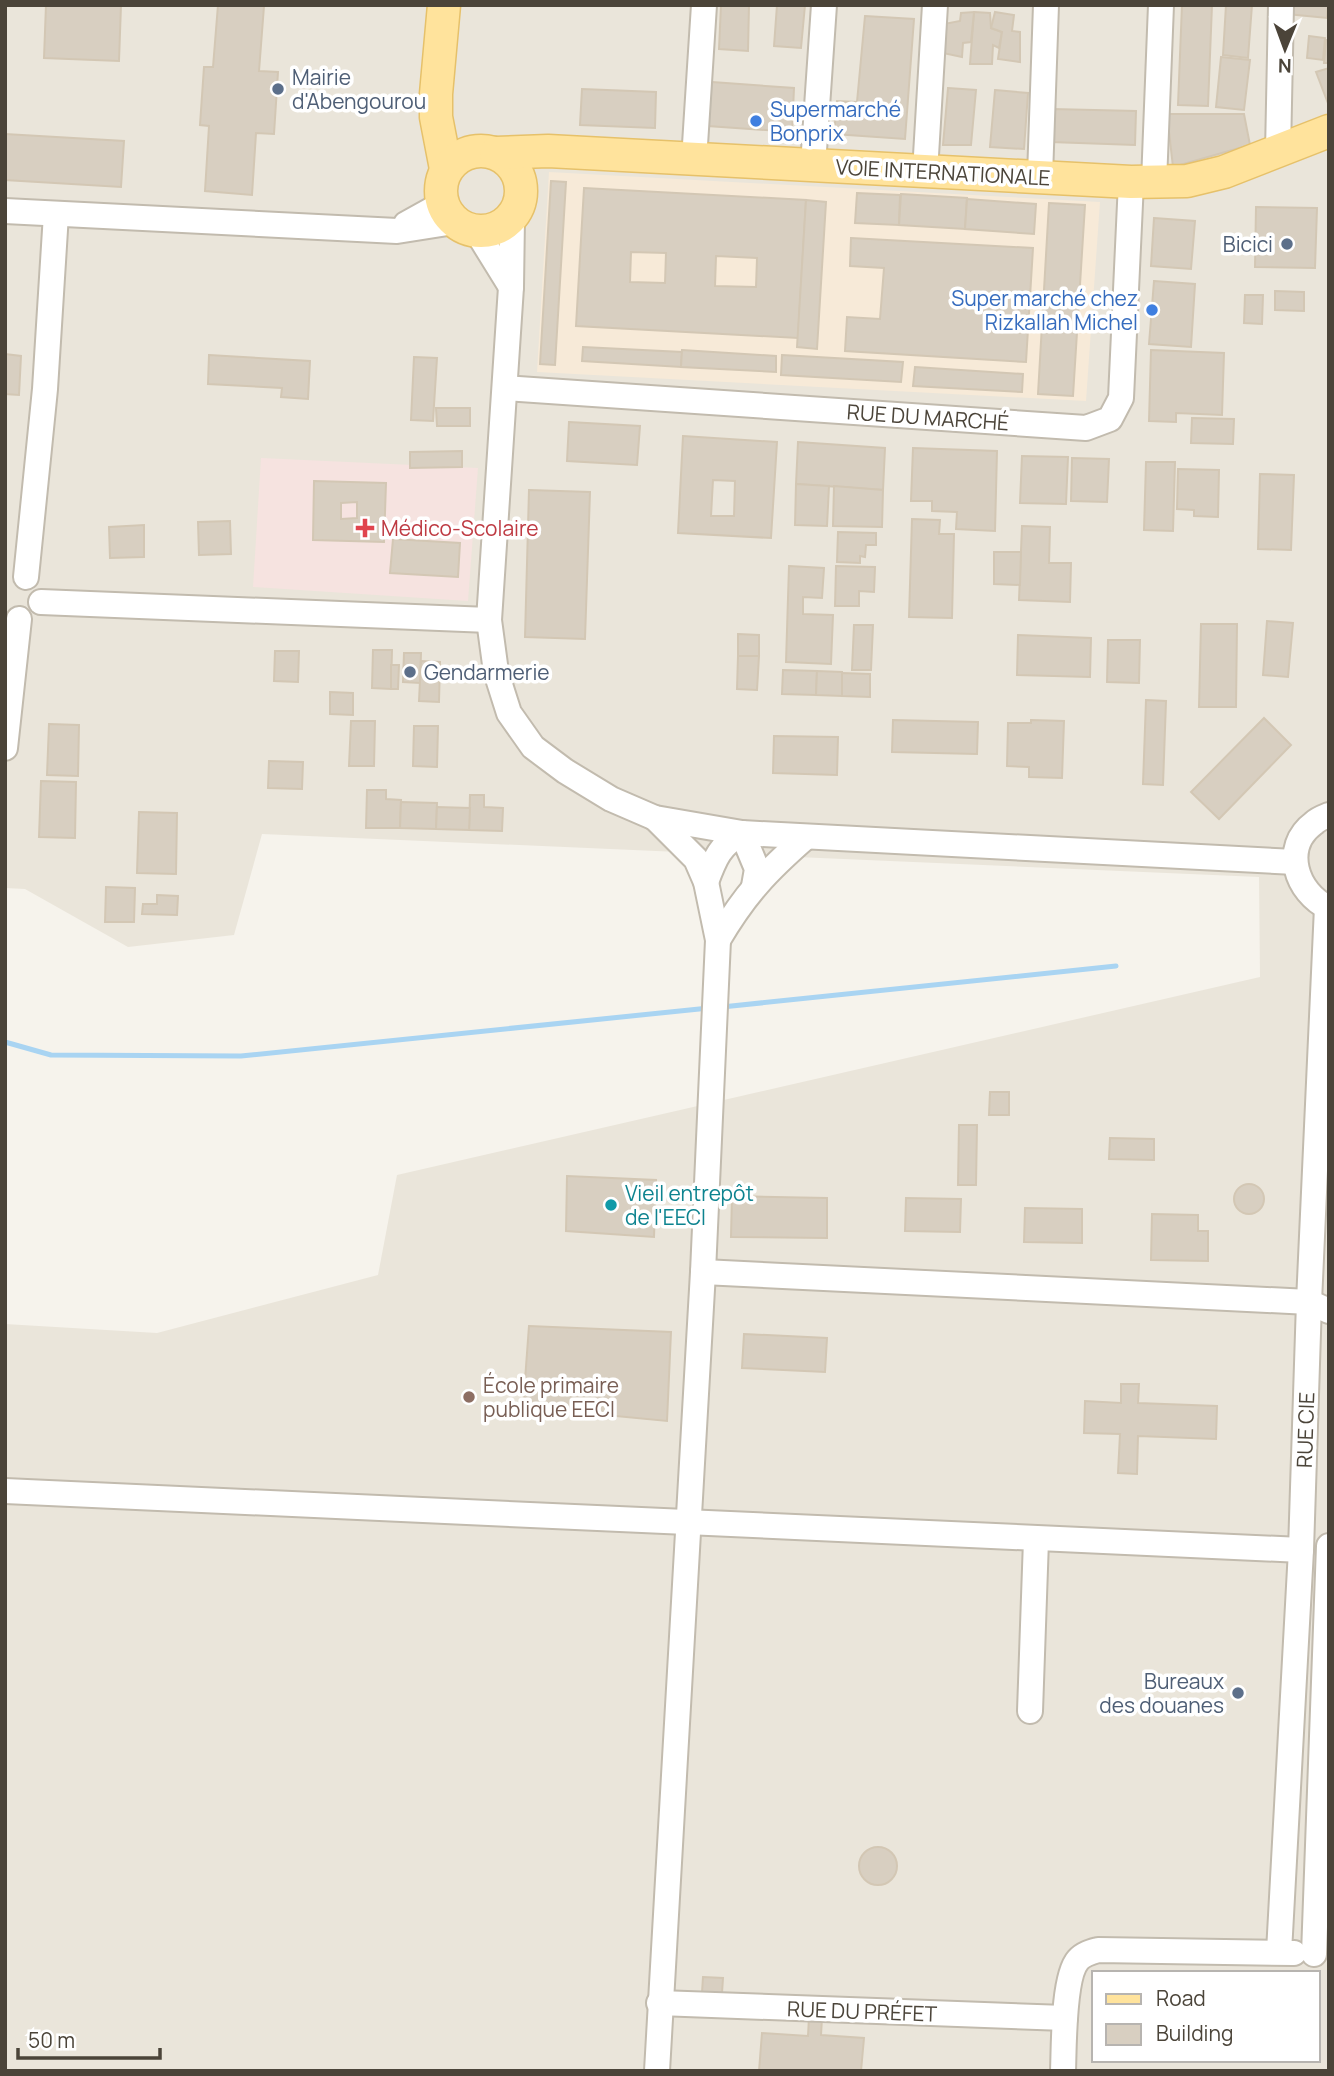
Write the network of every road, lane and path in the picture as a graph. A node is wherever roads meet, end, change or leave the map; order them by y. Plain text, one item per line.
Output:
1 (444, 5) edge
2 (704, 5) edge
3 (824, 5) edge
4 (935, 5) edge
5 (1046, 5) edge
6 (1161, 5) edge
7 (1281, 5) edge
8 (436, 94) junction
9 (1329, 131) edge
10 (1278, 152) junction
11 (497, 159) junction
12 (694, 160) junction
13 (813, 165) junction
14 (446, 170) junction
15 (925, 172) junction
16 (1040, 176) junction
17 (1142, 182) junction
18 (5, 211) edge
19 (56, 214) junction
20 (512, 218) junction
21 (458, 219) junction
22 (511, 287) junction
23 (505, 388) junction
24 (16, 580) edge
25 (41, 602) junction
26 (12, 616) edge
27 (489, 620) junction
28 (5, 748) edge
29 (1329, 815) edge
30 (655, 818) junction
31 (742, 834) junction
32 (806, 837) junction
33 (1295, 862) junction
34 (706, 881) junction
35 (754, 886) junction
36 (1328, 908) edge
37 (718, 940) junction
38 (703, 1272) junction
39 (1319, 1306) edge
40 (5, 1491) edge
41 (689, 1522) junction
42 (1036, 1540) junction
43 (1329, 1546) edge
44 (1301, 1550) junction
45 (1296, 1643) junction
46 (1327, 1657) edge
47 (1030, 1711) dead end
48 (1279, 1952) junction
49 (1321, 1954) edge
50 (659, 2003) junction
51 (1065, 2018) junction
52 (657, 2071) edge
53 (1063, 2071) edge

1 - 8 main road
2 - 12 street
3 - 13 street
4 - 15 street
5 - 16 street
6 - 17 street, RUE DU MARCHÉ
7 - 10 street
8 - 11 main road
8 - 14 main road
9 - 10 main road, VOIE INTERNATIONALE
10 - 17 main road, VOIE INTERNATIONALE
11 - 12 main road, VOIE INTERNATIONALE
11 - 14 main road
11 - 20 main road
12 - 13 main road, VOIE INTERNATIONALE
13 - 15 main road, VOIE INTERNATIONALE
14 - 21 main road
15 - 16 main road, VOIE INTERNATIONALE
16 - 17 main road, VOIE INTERNATIONALE
17 - 23 street, RUE DU MARCHÉ
18 - 19 street
19 - 21 street
19 - 24 street
20 - 21 main road
20 - 22 street
21 - 22 street
22 - 23 street
23 - 27 street
24 - 25 street
25 - 26 street
25 - 27 street
26 - 28 street
27 - 30 street
29 - 33 street
30 - 31 street
30 - 34 street
31 - 32 street
31 - 34 street
31 - 35 street
32 - 33 street
32 - 35 street
33 - 36 street
34 - 37 street
35 - 37 street
36 - 39 street, RUE CIE
37 - 38 street
38 - 39 street
38 - 41 street
39 - 44 street, RUE CIE
40 - 41 street
41 - 42 street
41 - 50 street
42 - 44 street
42 - 47 street
43 - 46 street
44 - 45 street, RUE CIE
45 - 46 street
45 - 48 street, RUE CIE
46 - 49 street
48 - 49 street
48 - 51 street
50 - 51 street, RUE DU PRÉFET
50 - 52 street
51 - 53 street

